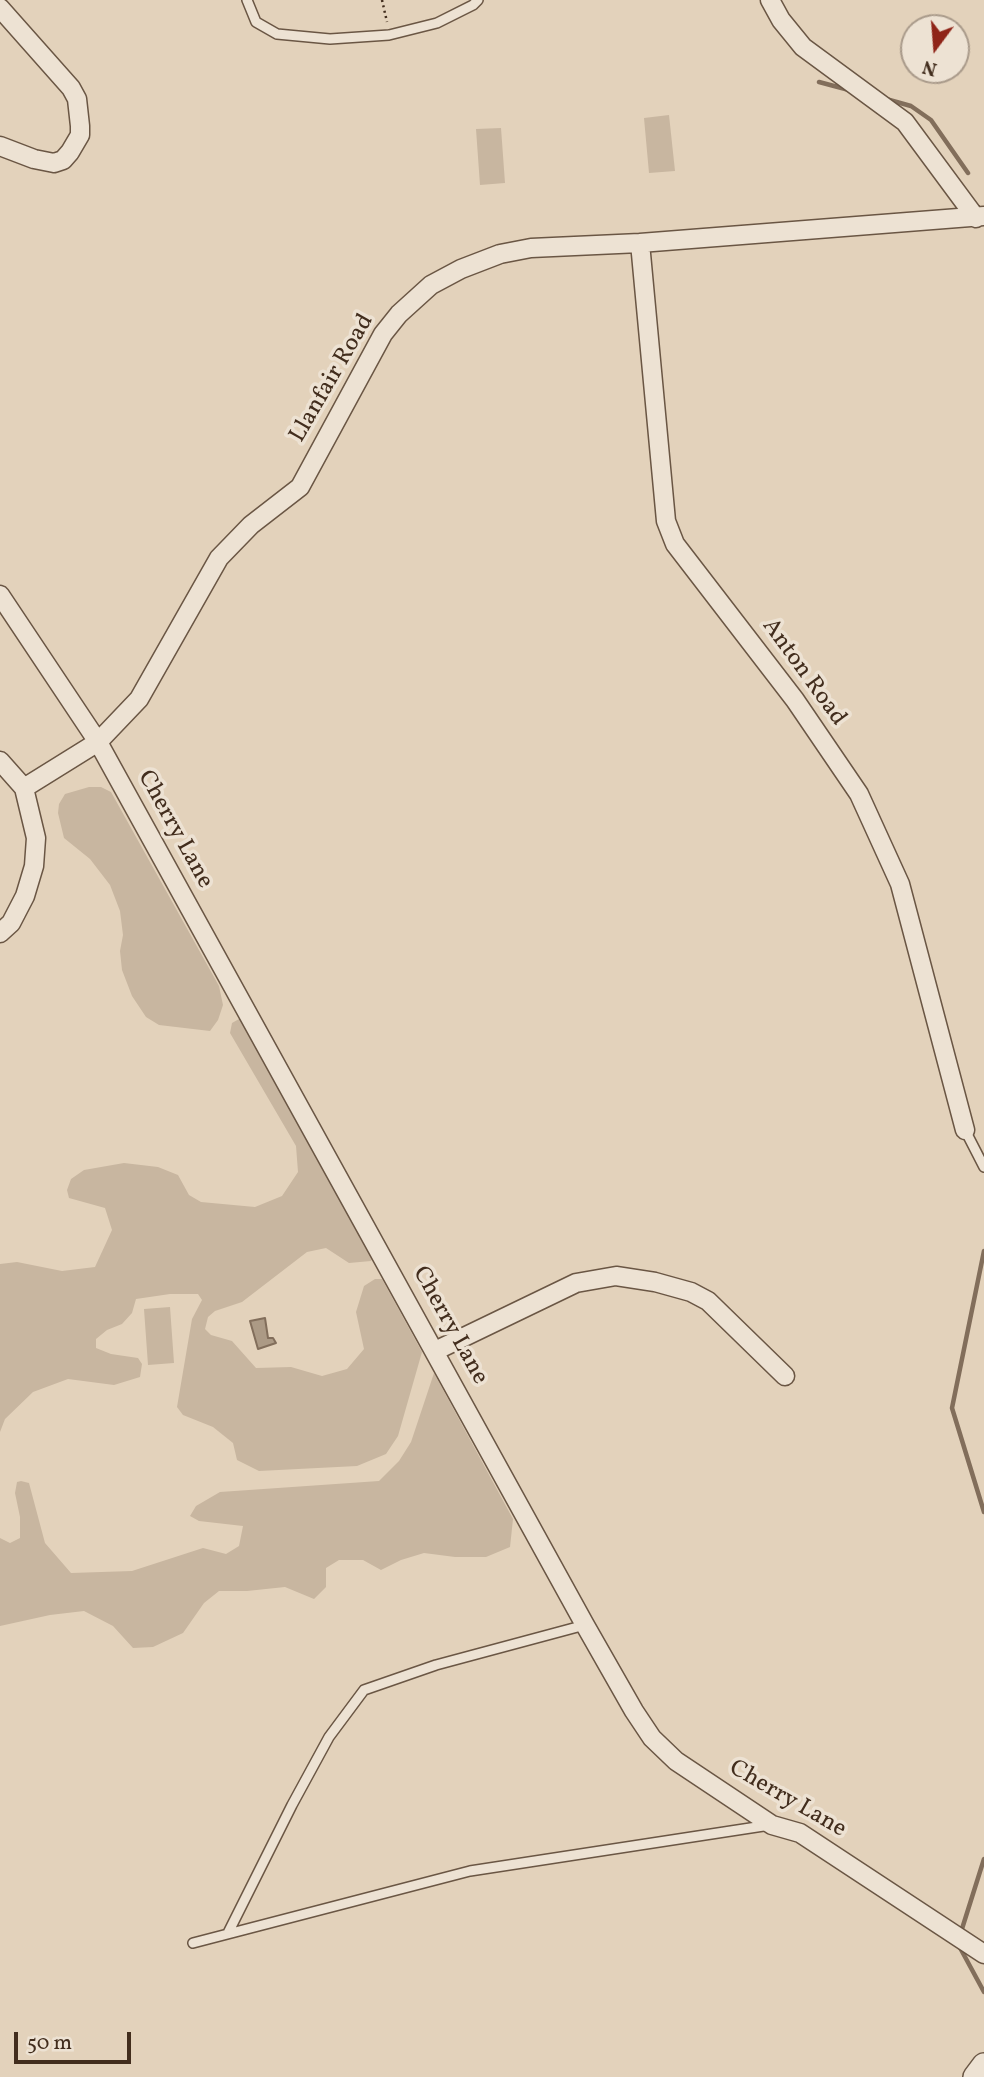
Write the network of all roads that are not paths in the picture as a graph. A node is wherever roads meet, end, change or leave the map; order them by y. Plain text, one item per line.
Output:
1 (247, 0) edge
2 (478, 0) edge
3 (769, 0) edge
4 (0, 8) edge
5 (0, 146) edge
6 (980, 217) edge
7 (640, 243) junction
8 (0, 595) edge
9 (98, 742) junction
10 (0, 761) edge
11 (24, 788) junction
12 (0, 933) edge
13 (965, 1130) joint
14 (984, 1167) edge
15 (435, 1352) junction
16 (785, 1376) dead end
17 (585, 1625) junction
18 (772, 1825) junction
19 (228, 1933) junction
20 (193, 1942) dead end
21 (977, 1949) edge
22 (984, 2065) edge
23 (975, 2077) edge

1 - 2 lane
3 - 6 street
4 - 5 street
6 - 7 street, Llanfair Road
7 - 9 street, Llanfair Road
7 - 13 street, Anton Road
8 - 9 street, Cherry Lane
9 - 11 street, Llanfair Road
9 - 15 street, Cherry Lane
10 - 11 street
11 - 12 street
13 - 14 lane
15 - 16 street
15 - 17 street, Cherry Lane
17 - 18 street, Cherry Lane
17 - 19 lane
18 - 19 lane
18 - 21 street, Cherry Lane
19 - 20 lane
22 - 23 street

